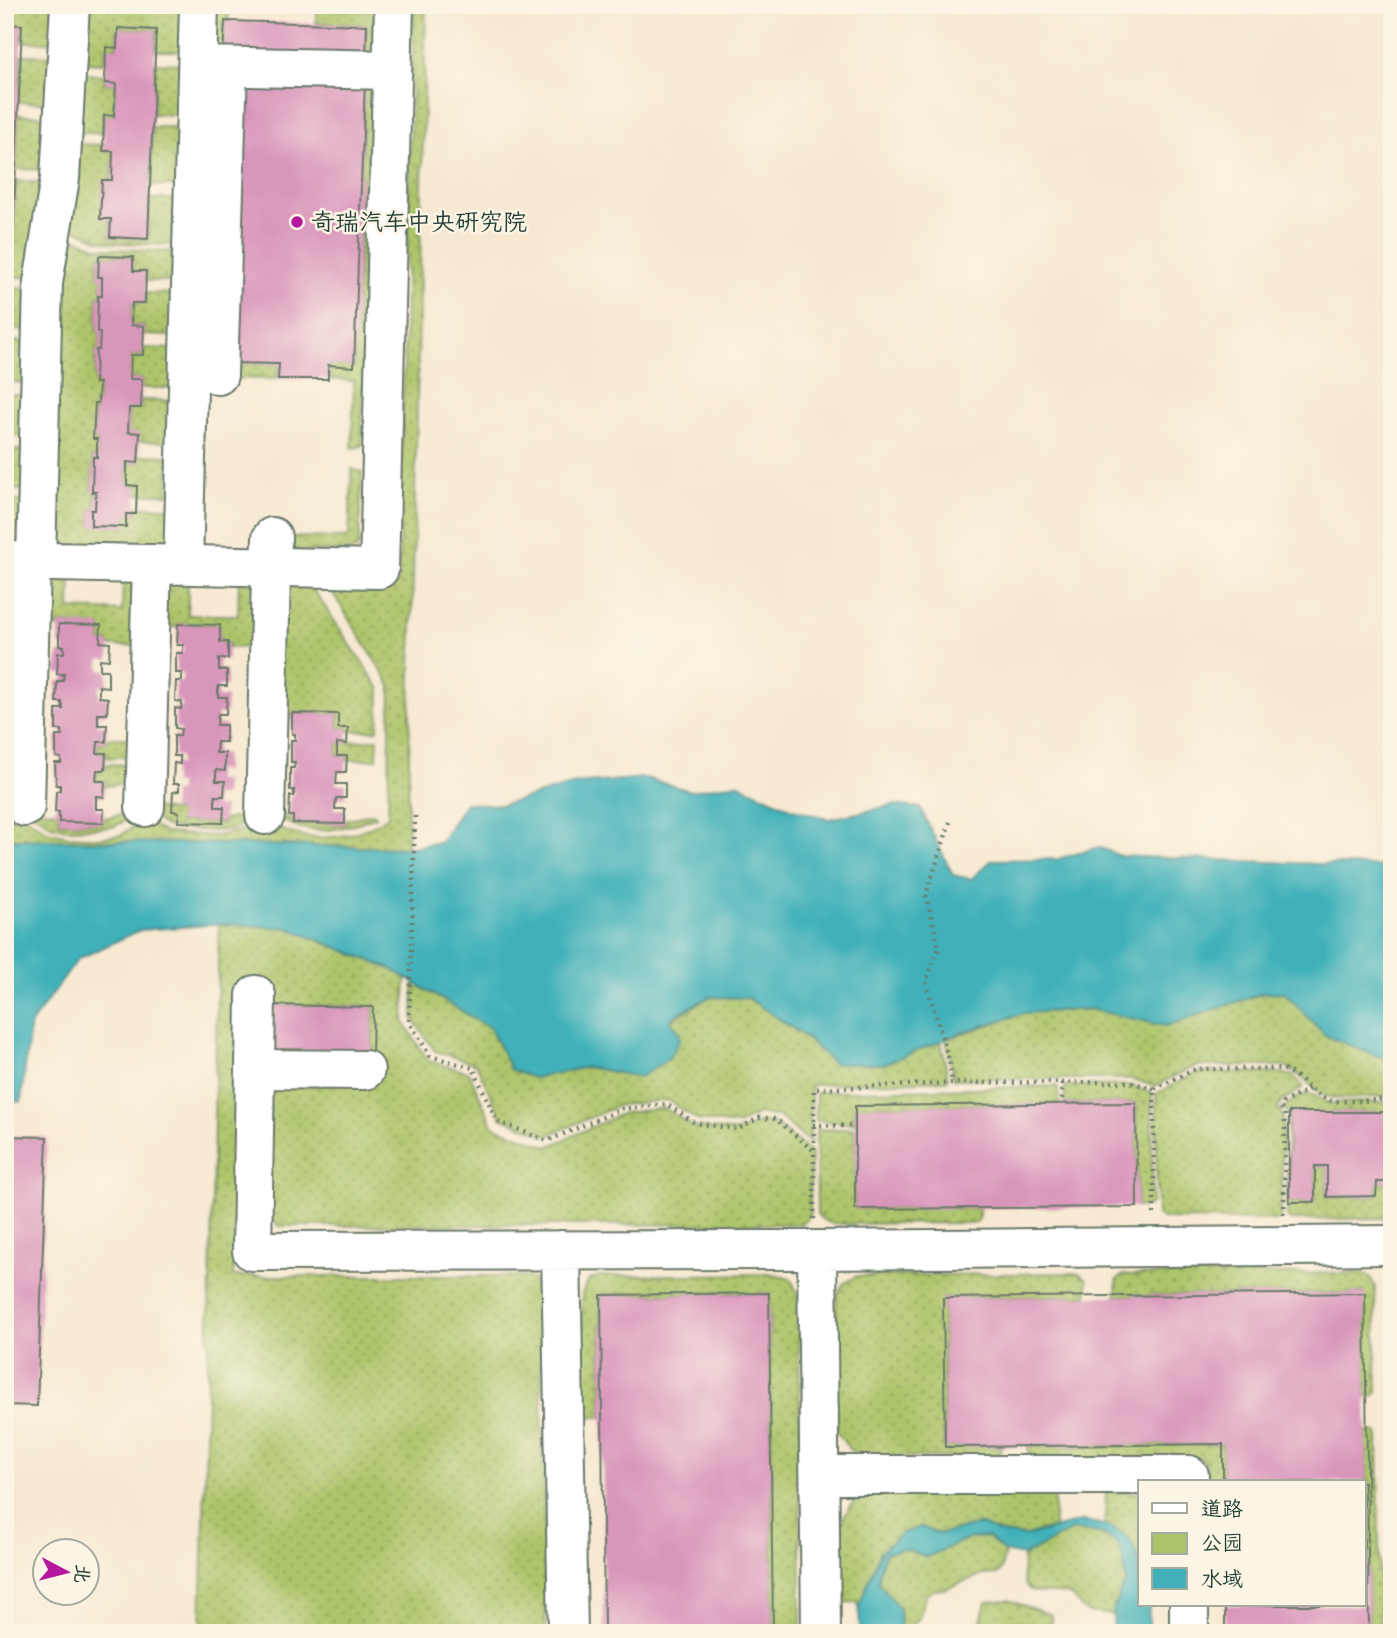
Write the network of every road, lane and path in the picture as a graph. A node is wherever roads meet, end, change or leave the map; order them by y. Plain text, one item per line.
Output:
1 (70, 5) edge
2 (199, 5) edge
3 (394, 5) edge
4 (213, 66) junction
5 (392, 70) junction
6 (218, 375) dead end
7 (272, 552) junction
8 (24, 561) edge
9 (167, 564) junction
10 (25, 807) dead end
11 (145, 807) dead end
12 (265, 815) dead end
13 (415, 816) dead end
14 (950, 822) dead end
15 (256, 995) dead end
16 (255, 1069) junction
17 (365, 1070) dead end
18 (952, 1083) junction
19 (1062, 1083) junction
20 (1309, 1089) junction
21 (1154, 1090) junction
22 (1392, 1099) edge
23 (1062, 1101) dead end
24 (813, 1125) junction
25 (851, 1126) dead end
26 (814, 1151) junction
27 (1284, 1219) dead end
28 (1392, 1245) edge
29 (1153, 1247) junction
30 (561, 1250) junction
31 (817, 1250) junction
32 (820, 1475) junction
33 (1189, 1480) edge
34 (1189, 1606) edge
35 (568, 1633) edge
36 (821, 1633) edge
37 (1189, 1633) edge

1 - 8 lane
2 - 4 lane
3 - 5 lane
4 - 5 lane
4 - 6 lane
4 - 9 lane
5 - 7 lane
7 - 9 lane
7 - 12 lane
8 - 9 lane
8 - 10 lane
9 - 11 lane
13 - 26 path
14 - 18 path
15 - 16 lane
16 - 17 lane
16 - 30 lane
18 - 19 path
18 - 24 path
19 - 21 path
19 - 23 path
20 - 21 path
20 - 22 path
20 - 27 path
21 - 29 path
24 - 25 path
24 - 26 path
26 - 31 path
28 - 29 lane
29 - 31 lane
30 - 31 lane
30 - 35 lane
31 - 32 lane
32 - 33 lane
32 - 36 lane
34 - 37 lane

